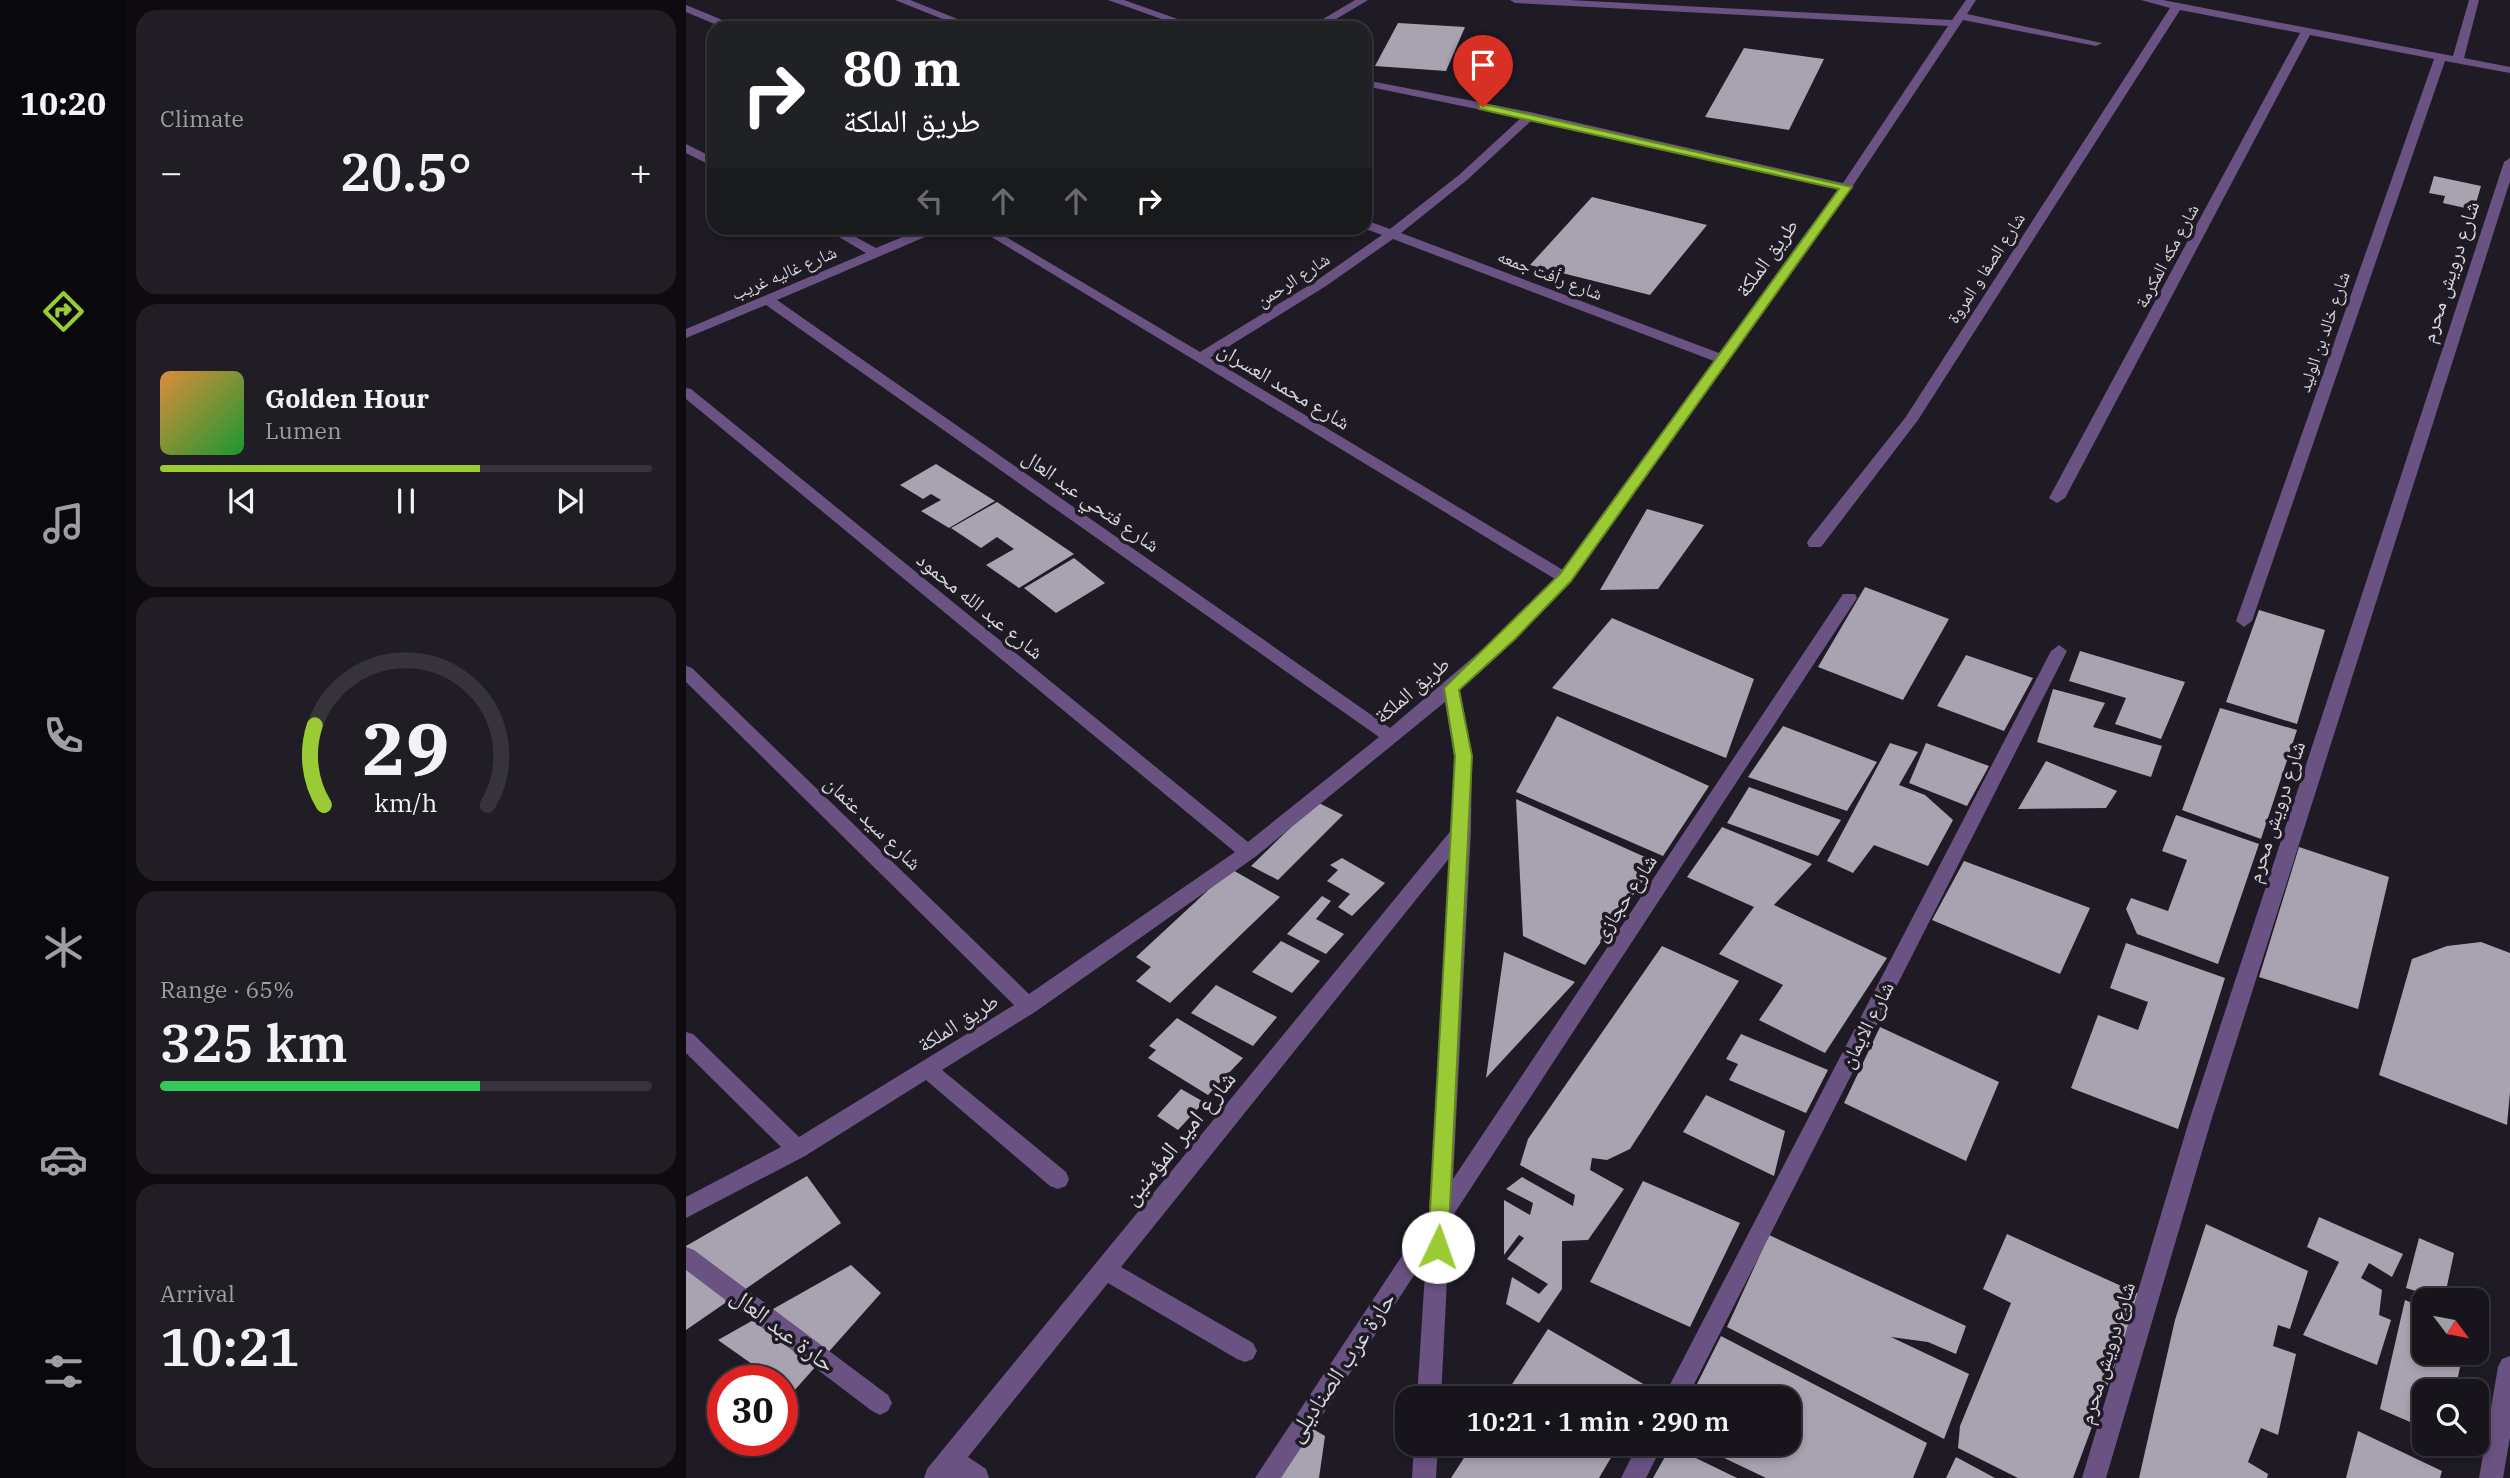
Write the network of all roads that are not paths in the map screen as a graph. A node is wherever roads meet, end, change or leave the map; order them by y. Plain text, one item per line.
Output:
1 (900, 0) edge
2 (1113, 0) edge
3 (1515, 0) edge
4 (2146, 0) edge
5 (2474, 0) edge
6 (1358, 1) edge
7 (2177, 6) junction
8 (686, 8) edge
9 (1963, 9) edge
10 (717, 21) edge
11 (956, 21) edge
12 (1177, 21) edge
13 (1325, 21) edge
14 (2307, 30) junction
15 (2096, 43) dead end
16 (2441, 56) junction
17 (2458, 59) junction
18 (2510, 70) edge
19 (1372, 84) edge
20 (1530, 116) junction
21 (686, 148) edge
22 (707, 159) edge
23 (2510, 162) edge
24 (1846, 187) junction
25 (1372, 226) edge
26 (1393, 233) junction
27 (843, 235) edge
28 (918, 235) edge
29 (995, 235) edge
30 (876, 253) junction
31 (767, 299) junction
32 (686, 315) edge
33 (704, 326) junction
34 (686, 334) edge
35 (1199, 359) junction
36 (1721, 359) junction
37 (686, 392) edge
38 (2057, 498) dead end
39 (1815, 543) dead end
40 (1566, 578) junction
41 (1849, 598) dead end
42 (2244, 621) dead end
43 (2059, 651) dead end
44 (686, 672) edge
45 (1451, 688) junction
46 (1391, 737) junction
47 (1462, 830) junction
48 (1248, 852) junction
49 (1028, 1006) junction
50 (686, 1040) edge
51 (927, 1069) junction
52 (797, 1149) junction
53 (1058, 1179) dead end
54 (686, 1208) edge
55 (1439, 1222) junction
56 (686, 1257) edge
57 (1106, 1270) junction
58 (1245, 1351) dead end
59 (2510, 1367) edge
60 (1430, 1386) edge
61 (1681, 1386) edge
62 (880, 1403) dead end
63 (1425, 1456) edge
64 (1645, 1456) edge
65 (944, 1469) edge
66 (977, 1478) edge
67 (1267, 1478) edge
68 (1424, 1478) edge
69 (1633, 1478) edge
70 (2094, 1478) edge
71 (2491, 1478) edge

1 - 11 street
2 - 12 street
3 - 9 street
4 - 7 street
5 - 17 street
6 - 13 street
7 - 14 street
7 - 39 street, شارع الصفا و المروة
8 - 10 street
9 - 15 street
9 - 24 street, طريق الملكة
14 - 16 street
14 - 38 street, شارع مكه المكرمة
16 - 17 street
16 - 42 street, شارع خالد بن الوليد
17 - 18 street
19 - 20 street
20 - 24 street
20 - 26 street, شارع الرحمن
21 - 22 street
23 - 70 street, شارع درويش محرم
24 - 36 street, طريق الملكة
25 - 26 street, شارع رأفت جمعه
26 - 35 street, شارع الرحمن
26 - 36 street, شارع رأفت جمعه
27 - 30 street
28 - 30 street, شارع غاليه غريب
29 - 35 street, شارع محمد العسران
30 - 31 street, شارع غاليه غريب
31 - 33 street, شارع غاليه غريب
31 - 46 street, شارع فتحي عبد العال
32 - 33 street
33 - 34 street, شارع غاليه غريب
35 - 40 street, شارع محمد العسران
36 - 40 street, طريق الملكة
37 - 48 street, شارع عبد الله محمود
40 - 45 street, طريق الملكة
41 - 55 street, شارع حجازى
43 - 61 street, شارع الايمان
44 - 49 street, شارع سيد عثمان
45 - 46 street, طريق الملكة
45 - 47 street
46 - 48 street, طريق الملكة
47 - 55 street
47 - 57 street, شارع امير المؤمنين
48 - 49 street, طريق الملكة
49 - 51 street, طريق الملكة
50 - 52 street
51 - 52 street, طريق الملكة
51 - 53 street
52 - 54 street, طريق الملكة
55 - 60 street
55 - 67 street, حارة عرب الصناديلى
56 - 62 street, حارة عبد العال
57 - 58 street
57 - 65 street, شارع امير المؤمنين
59 - 71 street
63 - 68 street
64 - 69 street
65 - 66 street

